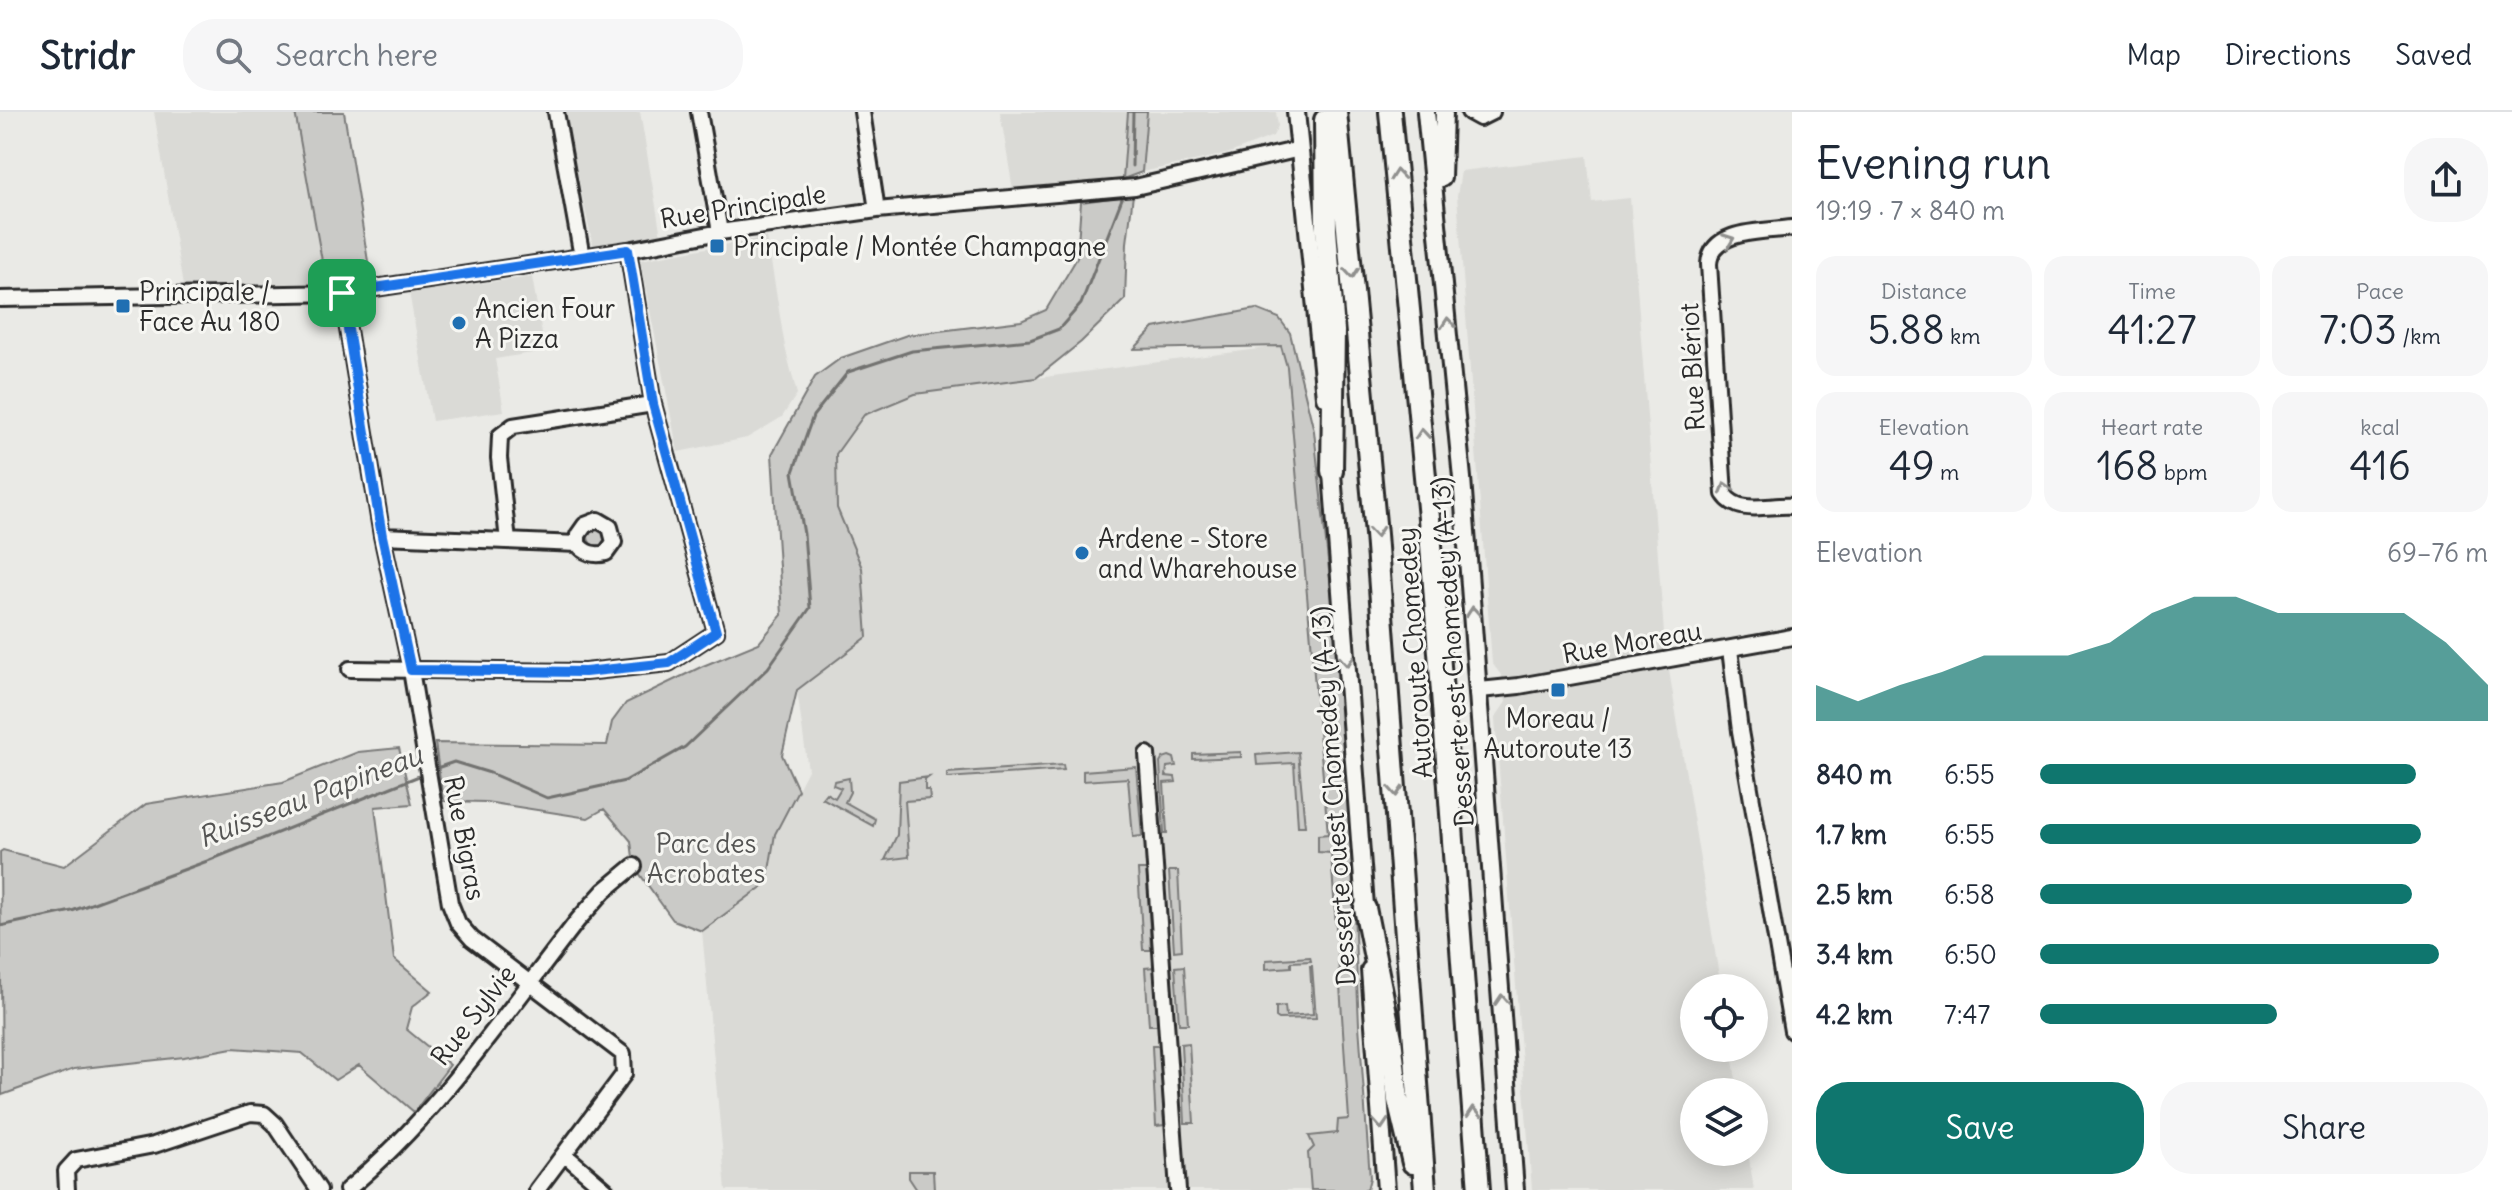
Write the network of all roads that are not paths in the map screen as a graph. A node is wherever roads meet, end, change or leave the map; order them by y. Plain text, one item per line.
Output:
1 (556, 112) edge
2 (699, 112) edge
3 (862, 112) edge
4 (1296, 112) edge
5 (1325, 112) edge
6 (1336, 112) edge
7 (1390, 112) edge
8 (1426, 112) edge
9 (1444, 112) edge
10 (1469, 112) edge
11 (1492, 112) edge
12 (1300, 149) junction
13 (877, 210) junction
14 (1792, 228) edge
15 (720, 232) junction
16 (1440, 243) junction
17 (628, 250) junction
18 (582, 257) junction
19 (342, 293) junction
20 (0, 299) edge
21 (653, 404) junction
22 (1332, 471) junction
23 (1792, 506) edge
24 (382, 536) junction
25 (508, 541) junction
26 (578, 544) dead end
27 (1792, 637) edge
28 (1730, 649) junction
29 (350, 669) dead end
30 (411, 670) junction
31 (1480, 690) junction
32 (1147, 754) dead end
33 (634, 866) dead end
34 (1365, 908) junction
35 (530, 981) junction
36 (1792, 1031) edge
37 (564, 1154) junction
38 (67, 1190) edge
39 (319, 1190) edge
40 (347, 1190) edge
41 (537, 1190) edge
42 (606, 1190) edge
43 (1178, 1190) edge
44 (1386, 1190) edge
45 (1422, 1190) edge
46 (1479, 1190) edge
47 (1515, 1190) edge

1 - 18 street
2 - 15 street
3 - 13 street
4 - 12 main road, Desserte ouest Chomedey (A-13)
5 - 22 highway
6 -> 45 highway, Autoroute Chomedey
46 -> 7 highway, Autoroute Chomedey
8 - 16 main road, Desserte est Chomedey (A-13)
9 - 16 main road
10 - 11 street
12 - 13 street, Rue Principale
12 - 22 main road, Desserte ouest Chomedey (A-13)
13 - 15 street, Rue Principale
23 -> 14 street, Rue Blériot
15 - 17 street, Rue Principale
31 -> 16 main road, Desserte est Chomedey (A-13)
17 - 18 street, Rue Principale
17 - 21 street
18 - 19 street, Rue Principale
19 - 20 street, Rue Principale
19 - 24 street, Rue Bigras
21 - 25 street
21 - 30 street
22 -> 34 main road, Desserte ouest Chomedey (A-13)
24 - 25 street
24 - 30 street, Rue Bigras
25 - 26 street
27 - 28 street, Rue Moreau
28 - 31 street, Rue Moreau
28 - 36 street
29 - 30 street
30 - 35 street, Rue Bigras
47 -> 31 main road, Desserte est Chomedey (A-13)
32 - 43 street
33 - 35 street, Rue Sylvie
34 -> 44 main road, Desserte ouest Chomedey (A-13)
34 - 45 highway
35 - 37 street, Rue Bigras
35 - 40 street, Rue Sylvie
37 - 41 street, Rue Bigras
37 - 42 street
38 - 39 street

